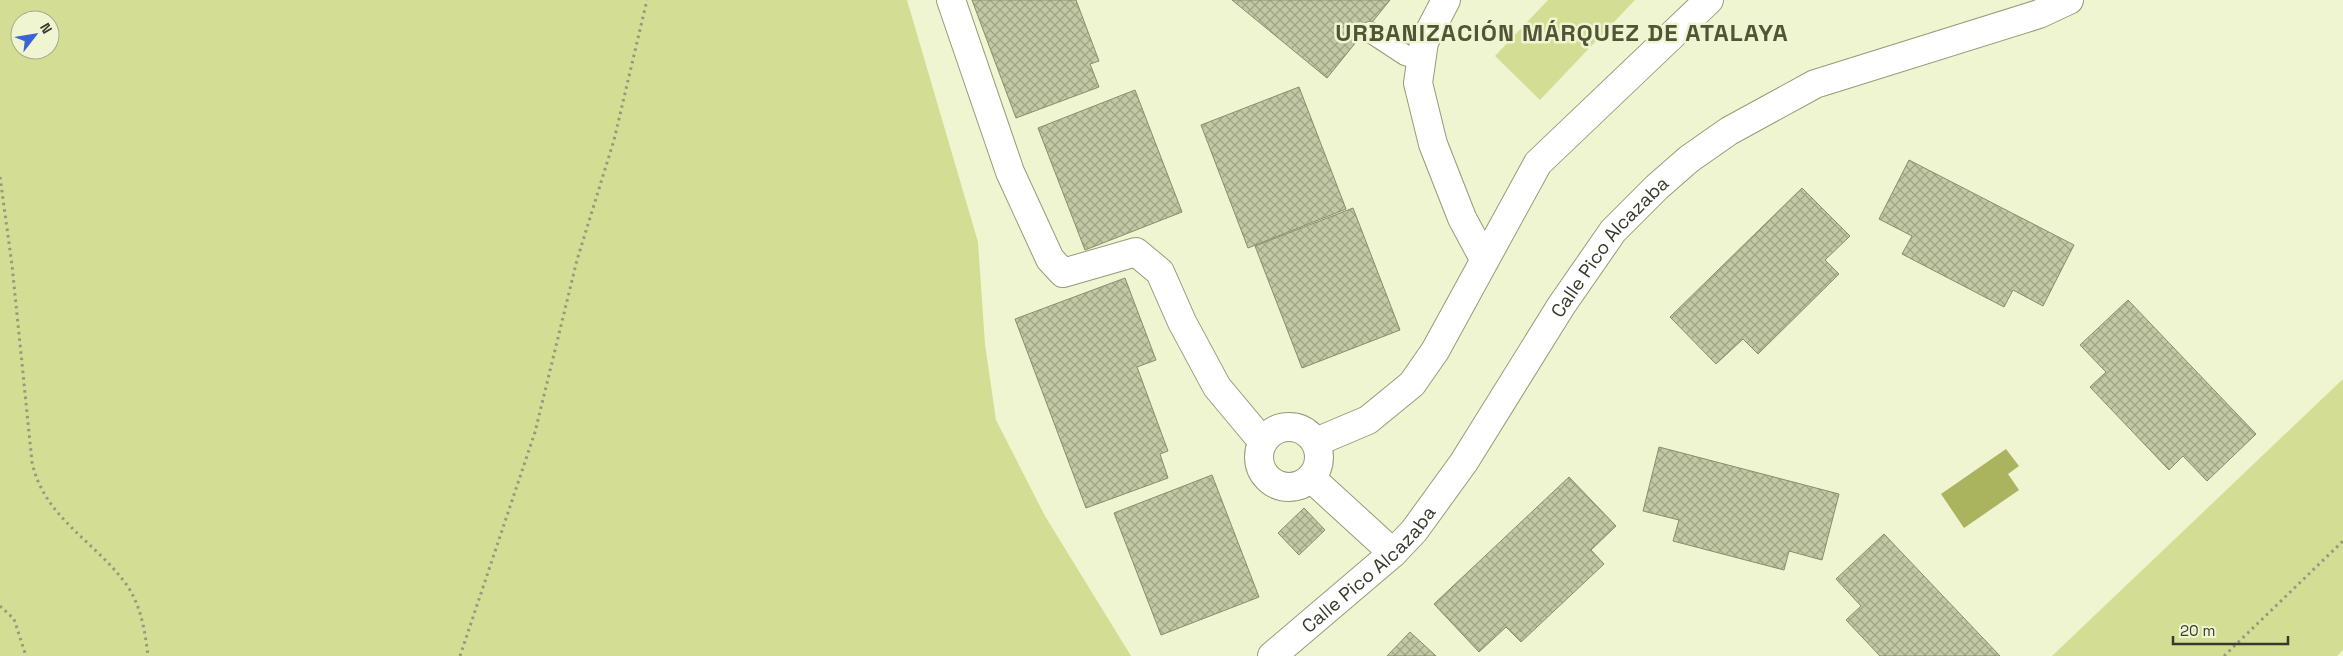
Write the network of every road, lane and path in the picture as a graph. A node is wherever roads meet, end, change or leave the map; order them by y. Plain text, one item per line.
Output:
1 (647, 0) edge
2 (951, 0) edge
3 (1446, 0) edge
4 (1709, 0) edge
5 (2069, 0) edge
6 (1370, 32) dead end
7 (1421, 60) junction
8 (0, 177) edge
9 (1484, 259) junction
10 (1262, 442) junction
11 (1316, 442) junction
12 (1311, 478) junction
13 (2343, 542) edge
14 (1393, 554) junction
15 (0, 606) edge
16 (26, 656) edge
17 (148, 656) edge
18 (460, 656) edge
19 (1272, 656) edge
20 (2224, 656) edge

1 - 18 path
2 - 10 street
3 - 7 street
4 - 9 street
5 - 14 street, Calle Pico Alcazaba
6 - 7 lane
7 - 9 street
8 - 17 path
9 - 11 street
10 - 11 street
10 - 12 street
11 - 12 street
12 - 14 street
13 - 20 path
14 - 19 street, Calle Pico Alcazaba
15 - 16 path

